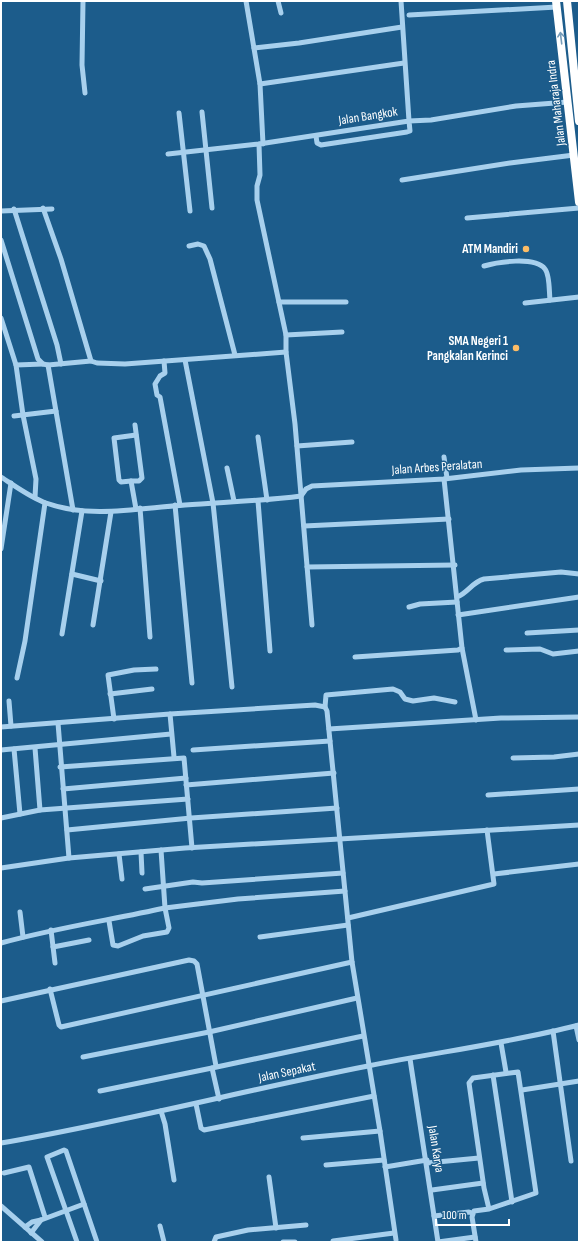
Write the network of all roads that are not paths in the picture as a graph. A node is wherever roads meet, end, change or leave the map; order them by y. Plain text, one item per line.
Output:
1 (83, 1) edge
2 (246, 1) edge
3 (278, 1) edge
4 (400, 1) edge
5 (567, 1) edge
6 (556, 4) edge
7 (281, 13) dead end
8 (409, 15) dead end
9 (402, 27) junction
10 (254, 48) junction
11 (404, 63) junction
12 (576, 63) edge
13 (260, 84) junction
14 (85, 92) dead end
15 (578, 101) edge
16 (568, 102) junction
17 (202, 112) dead end
18 (179, 113) dead end
19 (409, 121) junction
20 (579, 121) edge
21 (316, 136) junction
22 (261, 144) junction
23 (206, 150) junction
24 (183, 152) junction
25 (168, 154) dead end
26 (574, 155) junction
27 (577, 167) edge
28 (402, 180) dead end
29 (579, 202) edge
30 (43, 208) junction
31 (212, 208) dead end
32 (579, 208) edge
33 (14, 209) junction
34 (52, 209) dead end
35 (1, 211) edge
36 (190, 211) dead end
37 (467, 218) dead end
38 (1, 240) edge
39 (189, 246) dead end
40 (484, 266) dead end
41 (579, 297) edge
42 (550, 300) junction
43 (279, 302) junction
44 (346, 302) dead end
45 (525, 303) dead end
46 (1, 318) edge
47 (342, 332) dead end
48 (286, 335) junction
49 (286, 352) junction
50 (235, 356) junction
51 (185, 360) junction
52 (91, 361) junction
53 (164, 361) junction
54 (46, 364) junction
55 (61, 364) junction
56 (16, 366) junction
57 (56, 411) junction
58 (22, 415) junction
59 (14, 416) dead end
60 (134, 425) dead end
61 (136, 435) junction
62 (258, 438) dead end
63 (352, 442) dead end
64 (297, 446) junction
65 (444, 457) dead end
66 (227, 468) dead end
67 (579, 468) edge
68 (1, 477) edge
69 (446, 479) junction
70 (131, 481) junction
71 (11, 483) junction
72 (301, 496) junction
73 (35, 497) junction
74 (266, 500) junction
75 (258, 501) junction
76 (234, 502) junction
77 (45, 503) junction
78 (213, 503) junction
79 (178, 505) junction
80 (138, 508) junction
81 (73, 510) junction
82 (82, 511) junction
83 (111, 512) junction
84 (449, 519) junction
85 (304, 526) junction
86 (1, 549) edge
87 (455, 565) junction
88 (307, 567) junction
89 (72, 574) junction
90 (579, 574) edge
91 (101, 581) junction
92 (579, 598) edge
93 (457, 599) junction
94 (409, 607) dead end
95 (458, 615) junction
96 (93, 625) dead end
97 (312, 625) dead end
98 (579, 630) edge
99 (527, 633) dead end
100 (62, 634) dead end
101 (150, 637) dead end
102 (462, 648) junction
103 (506, 650) dead end
104 (270, 651) dead end
105 (579, 651) edge
106 (355, 657) dead end
107 (156, 669) dead end
108 (17, 678) dead end
109 (192, 683) dead end
110 (232, 687) dead end
111 (152, 689) dead end
112 (110, 694) junction
113 (9, 701) dead end
114 (455, 702) dead end
115 (324, 707) junction
116 (170, 714) junction
117 (579, 717) edge
118 (114, 719) junction
119 (476, 720) junction
120 (58, 723) junction
121 (11, 726) junction
122 (1, 727) edge
123 (329, 729) junction
124 (171, 734) junction
125 (330, 741) junction
126 (60, 744) junction
127 (35, 748) junction
128 (14, 749) junction
129 (1, 750) edge
130 (193, 750) dead end
131 (579, 754) edge
132 (174, 757) junction
133 (513, 758) dead end
134 (60, 767) junction
135 (334, 773) junction
136 (186, 778) junction
137 (186, 785) junction
138 (63, 789) junction
139 (579, 789) edge
140 (488, 795) dead end
141 (188, 800) junction
142 (337, 808) junction
143 (64, 809) junction
144 (40, 810) junction
145 (20, 814) junction
146 (1, 818) edge
147 (191, 818) junction
148 (579, 825) edge
149 (67, 830) junction
150 (487, 830) junction
151 (340, 840) junction
152 (192, 848) junction
153 (161, 850) junction
154 (141, 852) junction
155 (119, 854) junction
156 (69, 858) junction
157 (579, 864) edge
158 (1, 868) edge
159 (142, 872) dead end
160 (343, 873) junction
161 (494, 874) junction
162 (122, 879) dead end
163 (163, 886) junction
164 (145, 889) dead end
165 (345, 891) junction
166 (165, 908) junction
167 (20, 912) dead end
168 (348, 918) junction
169 (109, 920) junction
170 (348, 925) junction
171 (51, 930) junction
172 (23, 937) junction
173 (260, 937) dead end
174 (89, 940) dead end
175 (1, 943) edge
176 (53, 947) junction
177 (352, 962) junction
178 (55, 964) dead end
179 (50, 989) junction
180 (203, 995) junction
181 (357, 998) junction
182 (1, 1001) edge
183 (577, 1026) edge
184 (553, 1031) junction
185 (210, 1032) junction
186 (363, 1036) junction
187 (579, 1040) edge
188 (501, 1043) junction
189 (83, 1057) dead end
190 (410, 1059) junction
191 (369, 1066) junction
192 (214, 1067) junction
193 (506, 1072) junction
194 (494, 1075) junction
195 (579, 1082) edge
196 (561, 1084) junction
197 (522, 1090) junction
198 (100, 1091) dead end
199 (374, 1096) junction
200 (219, 1099) junction
201 (196, 1104) junction
202 (161, 1111) junction
203 (380, 1131) junction
204 (303, 1138) dead end
205 (1, 1143) edge
206 (479, 1158) junction
207 (384, 1160) junction
208 (427, 1161) junction
209 (571, 1161) dead end
210 (326, 1165) dead end
211 (385, 1168) junction
212 (4, 1173) dead end
213 (269, 1177) dead end
214 (174, 1180) dead end
215 (483, 1183) junction
216 (432, 1190) junction
217 (512, 1202) junction
218 (84, 1204) junction
219 (1, 1206) edge
220 (489, 1209) junction
221 (67, 1210) junction
222 (472, 1213) junction
223 (434, 1216) junction
224 (43, 1219) junction
225 (306, 1225) dead end
226 (160, 1226) dead end
227 (24, 1227) junction
228 (276, 1228) junction
229 (31, 1233) junction
230 (394, 1233) junction
231 (331, 1235) dead end
232 (475, 1239) edge
233 (396, 1240) dead end
234 (42, 1242) edge
235 (77, 1242) edge
236 (97, 1242) edge
237 (164, 1242) edge
238 (214, 1242) edge
239 (283, 1242) edge
240 (295, 1242) edge
241 (333, 1242) edge
242 (438, 1242) edge

1 - 14 street
2 - 10 street
3 - 7 street
4 - 9 street, Jalan Bangkok
5 - 12 highway, Jalan Maharaja Indra
6 - 8 street
16 -> 6 highway, Jalan Maharaja Indra
9 - 10 street
9 - 11 street, Jalan Bangkok
10 - 13 street
11 - 13 street
11 - 19 street, Jalan Bangkok
12 - 15 highway, Jalan Maharaja Indra
13 - 22 street
15 - 20 highway, Jalan Maharaja Indra
16 - 19 street
16 - 26 highway, Jalan Maharaja Indra
17 - 23 street
18 - 24 street
19 - 21 street, Jalan Bangkok
19 - 21 street
21 - 22 street, Jalan Bangkok
22 - 23 street, Jalan Bangkok
22 - 43 street
23 - 24 street, Jalan Bangkok
23 - 31 street
24 - 25 street, Jalan Bangkok
24 - 36 street
26 - 27 highway, Jalan Maharaja Indra
26 - 28 street
27 - 29 highway, Jalan Maharaja Indra
30 - 33 street
30 - 34 street
30 - 52 street
32 - 37 street
33 - 35 street
33 - 55 street
38 - 54 street
39 - 50 street
40 - 42 street
41 - 42 street
42 - 45 street
43 - 44 street
43 - 48 street
46 - 56 street
47 - 48 street
48 - 49 street
49 - 50 street
49 - 64 street
50 - 51 street
51 - 53 street
51 - 78 street
52 - 53 street
52 - 55 street
53 - 79 street
54 - 55 street
54 - 56 street
54 - 57 street
56 - 58 street
57 - 58 street
57 - 81 street
58 - 59 street
58 - 73 street
60 - 61 street
61 - 70 street
61 - 70 street
62 - 74 street
63 - 64 street
64 - 72 street
65 - 69 street
66 - 76 street
67 - 69 street, Jalan Arbes Peralatan
68 - 71 street
69 - 72 street, Jalan Arbes Peralatan
69 - 84 street
70 - 80 street
71 - 73 street
71 - 86 street
72 - 74 street
72 - 85 street
73 - 77 street
74 - 75 street
75 - 76 street
75 - 104 street
76 - 78 street
77 - 81 street
77 - 108 street
78 - 79 street
78 - 110 street
79 - 80 street
79 - 109 street
80 - 83 street
80 - 101 street
81 - 82 street
82 - 83 street
82 - 89 street
83 - 91 street
84 - 85 street
84 - 87 street
85 - 88 street
87 - 88 street
87 - 93 street
88 - 97 street
89 - 91 street
89 - 100 street
90 - 93 street
91 - 96 street
92 - 95 street
93 - 94 street
93 - 95 street
95 - 102 street
98 - 99 street
102 - 106 street
102 - 119 street
103 - 105 street
107 - 112 street
111 - 112 street
112 - 118 street
113 - 121 street
114 - 115 street
115 - 116 street
115 - 123 street
116 - 118 street
116 - 124 street
117 - 119 street
118 - 120 street
119 - 123 street
120 - 121 street
120 - 126 street
121 - 122 street
123 - 125 street
124 - 126 street
124 - 132 street
125 - 130 street
125 - 135 street
126 - 127 street
126 - 134 street
127 - 128 street
127 - 144 street
128 - 129 street
128 - 145 street
131 - 133 street
132 - 134 street
132 - 136 street
134 - 138 street
135 - 137 street
135 - 142 street
136 - 137 street
136 - 138 street
137 - 141 street
138 - 143 street
139 - 140 street
141 - 143 street
141 - 147 street
142 - 147 street
142 - 151 street
143 - 144 street
143 - 149 street
144 - 145 street
145 - 146 street
147 - 149 street
147 - 152 street
148 - 150 street
149 - 156 street
150 - 151 street
150 - 161 street
151 - 152 street
151 - 160 street
152 - 153 street
153 - 154 street
153 - 163 street
154 - 155 street
154 - 159 street
155 - 156 street
155 - 162 street
156 - 158 street
157 - 161 street
160 - 163 street
160 - 165 street
161 - 168 street
163 - 164 street
163 - 166 street
165 - 166 street
165 - 168 street
166 - 169 street
166 - 169 street
167 - 172 street
168 - 170 street
169 - 171 street
170 - 173 street
170 - 177 street
171 - 172 street
171 - 176 street
172 - 175 street
174 - 176 street
176 - 178 street
177 - 180 street
177 - 181 street
179 - 180 street
179 - 180 street
179 - 182 street
180 - 185 street
181 - 185 street
181 - 186 street
183 - 184 street, Jalan Sepakat
183 - 187 street
184 - 188 street, Jalan Sepakat
184 - 196 street
185 - 189 street
185 - 192 street
186 - 191 street
186 - 192 street
188 - 190 street, Jalan Sepakat
188 - 193 street
190 - 191 street, Jalan Sepakat
190 - 208 street, Jalan Karya
191 - 199 street
191 - 200 street, Jalan Sepakat
192 - 198 street
192 - 200 street
193 - 194 street
193 - 197 street
194 - 206 street
194 - 217 street
195 - 196 street
196 - 197 street
196 - 209 street
197 - 217 street
199 - 201 street
199 - 203 street
200 - 201 street, Jalan Sepakat
201 - 202 street, Jalan Sepakat
202 - 205 street, Jalan Sepakat
202 - 214 street
203 - 204 street
203 - 207 street
206 - 208 street
206 - 215 street
207 - 210 street
207 - 211 street
208 - 211 street
208 - 216 street, Jalan Karya
211 - 230 street
212 - 224 street
213 - 228 street
215 - 216 street
215 - 220 street
216 - 223 street, Jalan Karya
217 - 220 street
218 - 221 street
218 - 221 street
218 - 236 street
219 - 227 street
220 - 222 street
221 - 224 street
221 - 235 street
222 - 223 street
222 - 232 street
223 - 242 street, Jalan Karya
224 - 227 street
224 - 229 street
225 - 228 street
226 - 237 street
227 - 229 street
228 - 238 street
229 - 234 street
230 - 233 street
230 - 241 street
231 - 241 street
232 - 242 street
239 - 240 street

